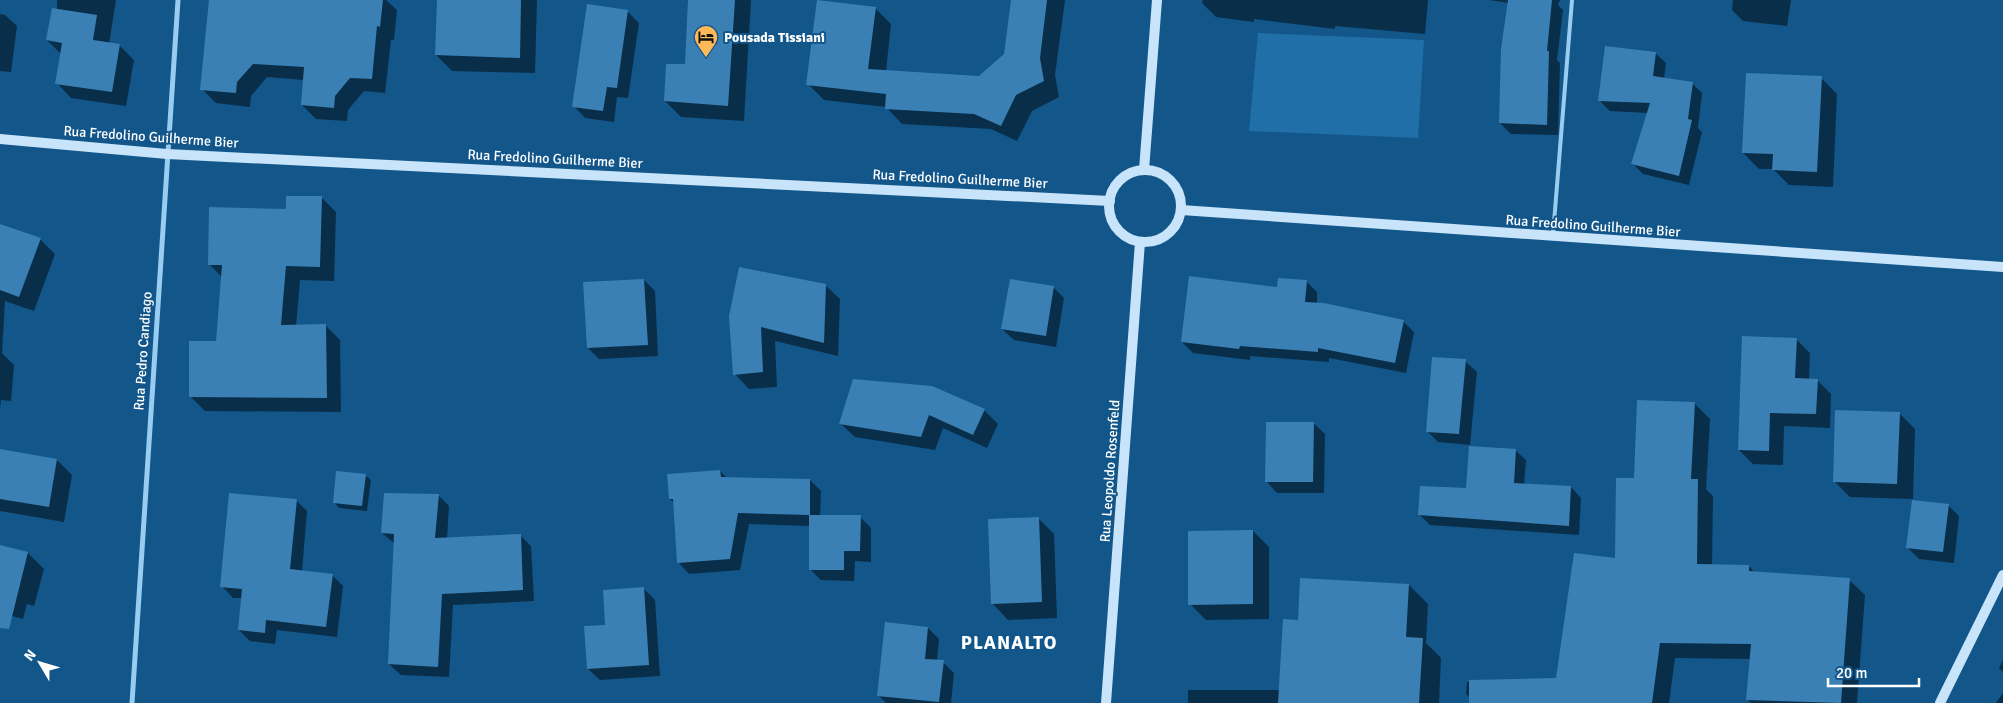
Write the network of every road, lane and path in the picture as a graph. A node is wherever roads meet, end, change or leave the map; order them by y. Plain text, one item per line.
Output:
1 (178, 0) edge
2 (1157, 0) edge
3 (1572, 0) edge
4 (0, 139) edge
5 (167, 154) junction
6 (1144, 170) junction
7 (1110, 201) junction
8 (1181, 210) junction
9 (1553, 237) junction
10 (1140, 242) junction
11 (2003, 267) edge
12 (2003, 575) edge
13 (132, 703) edge
14 (1106, 703) edge
15 (1940, 703) edge

1 - 5 street, Rua Pedro Candiago
2 - 6 street
3 - 9 lane
4 - 5 street, Rua Fredolino Guilherme Bier
5 - 7 street, Rua Fredolino Guilherme Bier
5 - 13 street, Rua Pedro Candiago
6 - 7 street
6 - 8 street
7 - 10 street
8 - 9 street, Rua Fredolino Guilherme Bier
8 - 10 street
9 - 11 street, Rua Fredolino Guilherme Bier
10 - 14 street, Rua Leopoldo Rosenfeld
12 - 15 street

